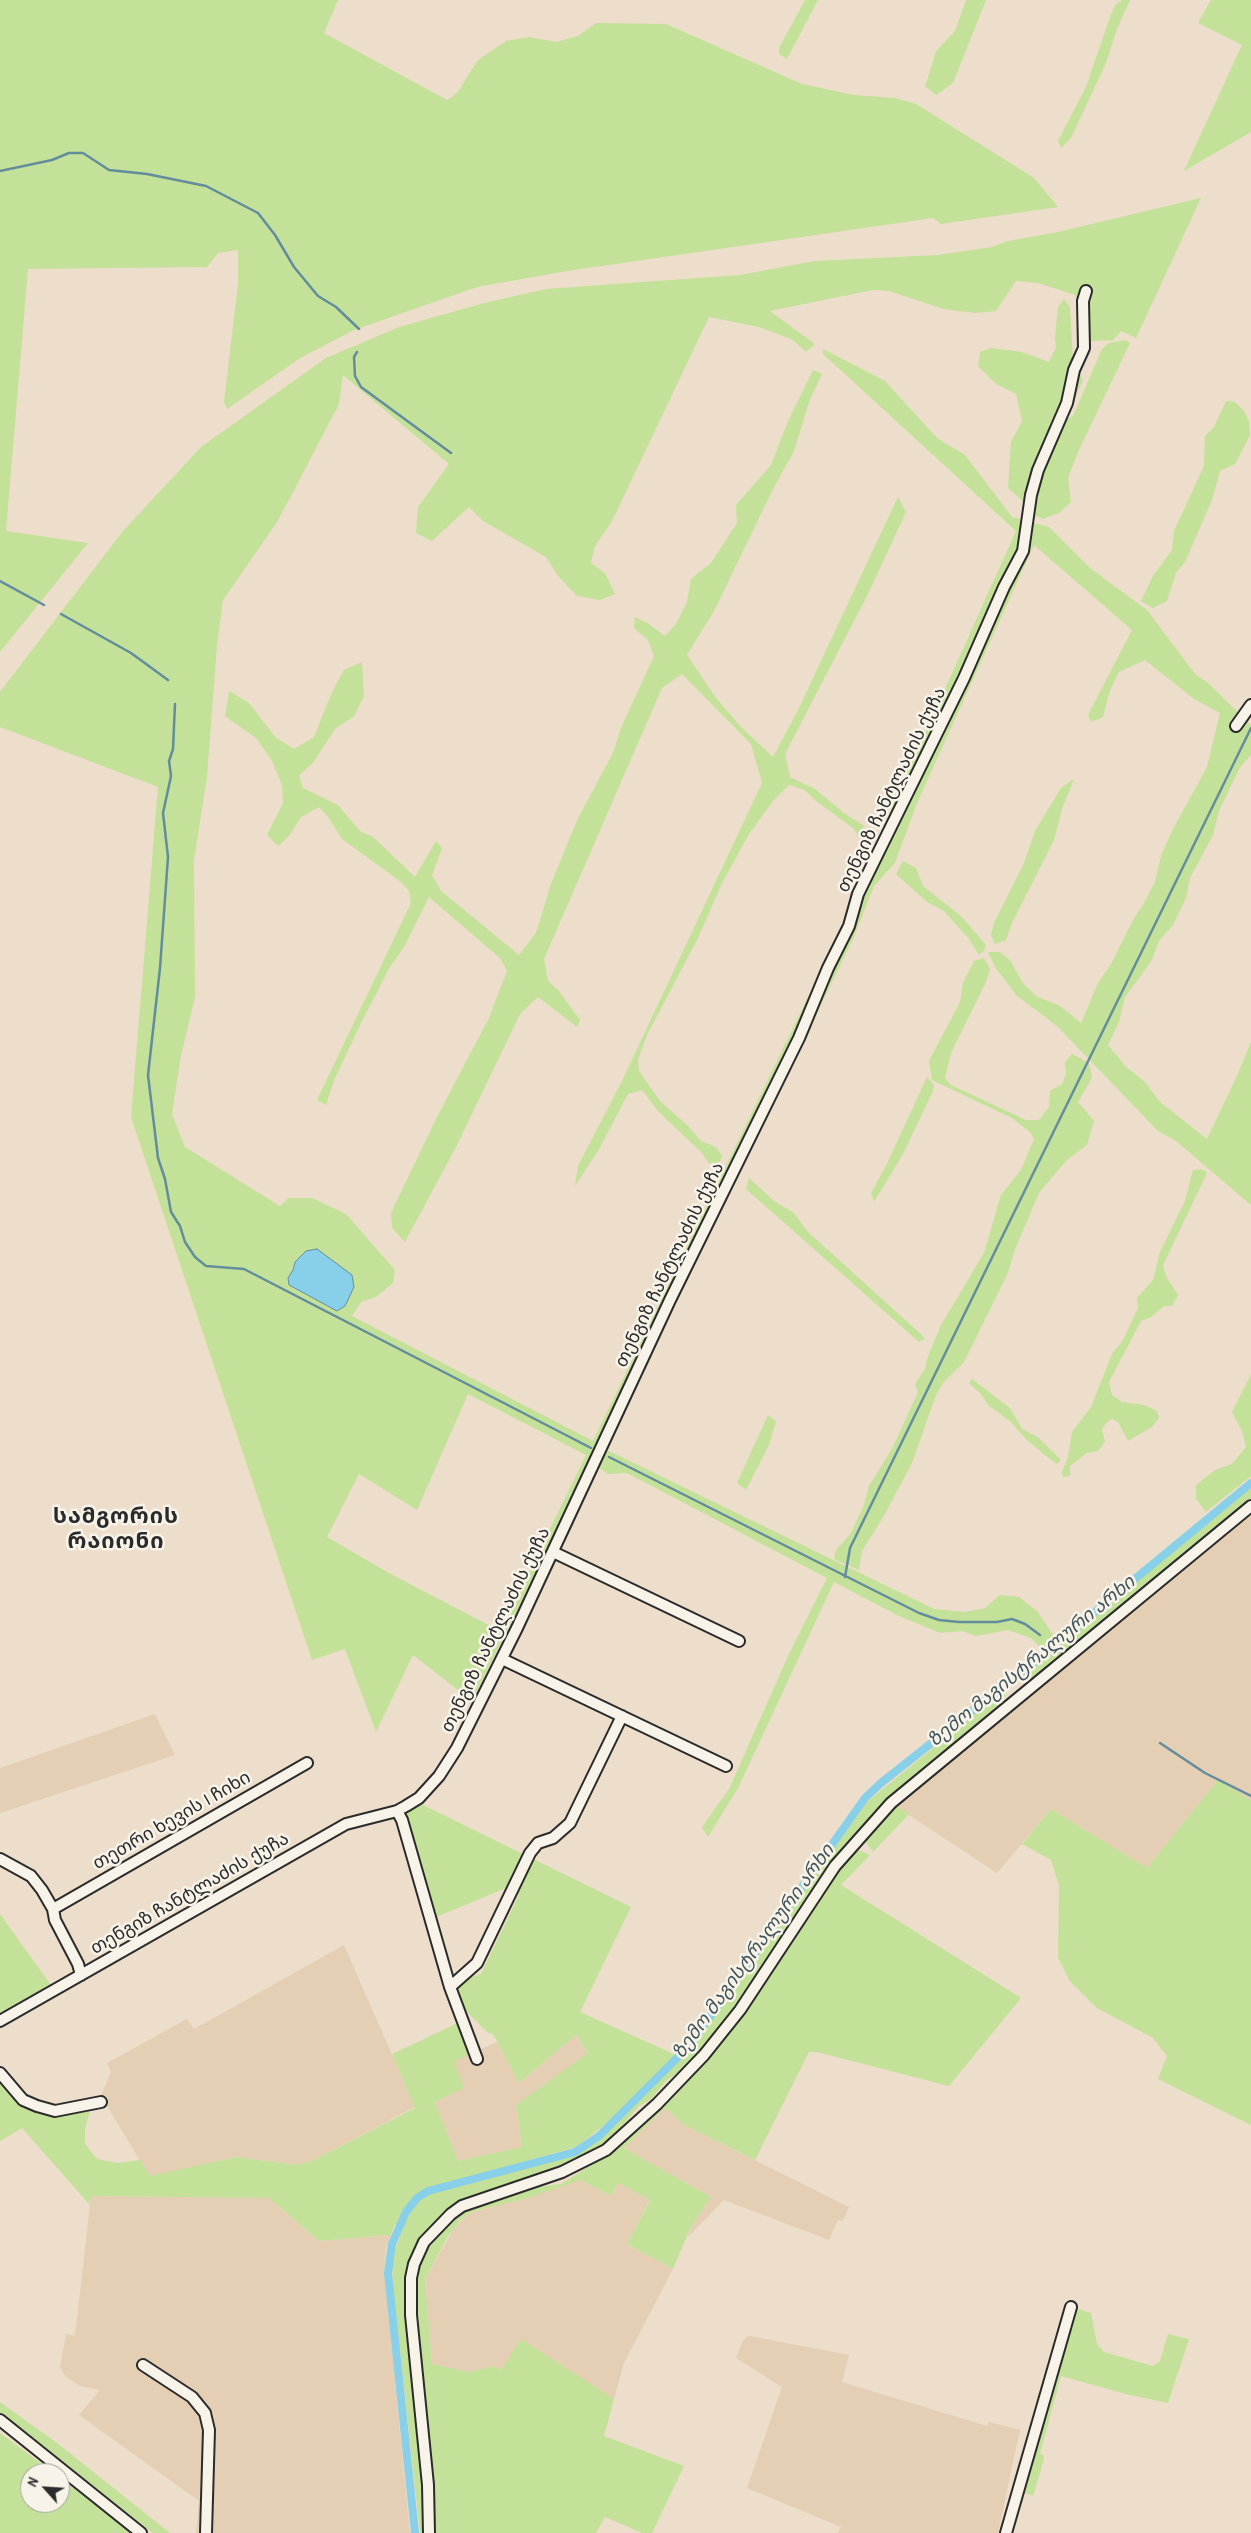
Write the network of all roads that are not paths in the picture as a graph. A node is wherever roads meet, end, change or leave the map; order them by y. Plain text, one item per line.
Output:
1 (1086, 291) dead end
2 (1251, 704) edge
3 (1236, 726) dead end
4 (1251, 1506) edge
5 (553, 1552) junction
6 (739, 1641) dead end
7 (502, 1659) junction
8 (622, 1716) junction
9 (308, 1763) dead end
10 (726, 1766) dead end
11 (397, 1811) junction
12 (0, 1859) edge
13 (53, 1909) junction
14 (81, 1975) junction
15 (450, 1987) junction
16 (0, 2021) edge
17 (477, 2059) dead end
18 (0, 2073) edge
19 (101, 2102) dead end
20 (1070, 2307) dead end
21 (143, 2365) dead end
22 (0, 2420) edge
23 (141, 2533) edge
24 (206, 2533) edge
25 (429, 2533) edge
26 (1006, 2533) edge

1 - 5 street, თენგიზ ჩანტლაძის ქუჩა
2 - 3 street
4 - 25 street
5 - 6 street
5 - 7 street, თენგიზ ჩანტლაძის ქუჩა
7 - 8 street
7 - 11 street, თენგიზ ჩანტლაძის ქუჩა
8 - 10 street
8 - 15 street
9 - 13 street, თეთრი ხევის I ჩიხი
11 - 14 street, თენგიზ ჩანტლაძის ქუჩა
11 - 15 street
12 - 13 street
13 - 14 street
14 - 16 street, თენგიზ ჩანტლაძის ქუჩა
15 - 17 street
18 - 19 street
20 - 26 street
21 - 24 street
22 - 23 street

